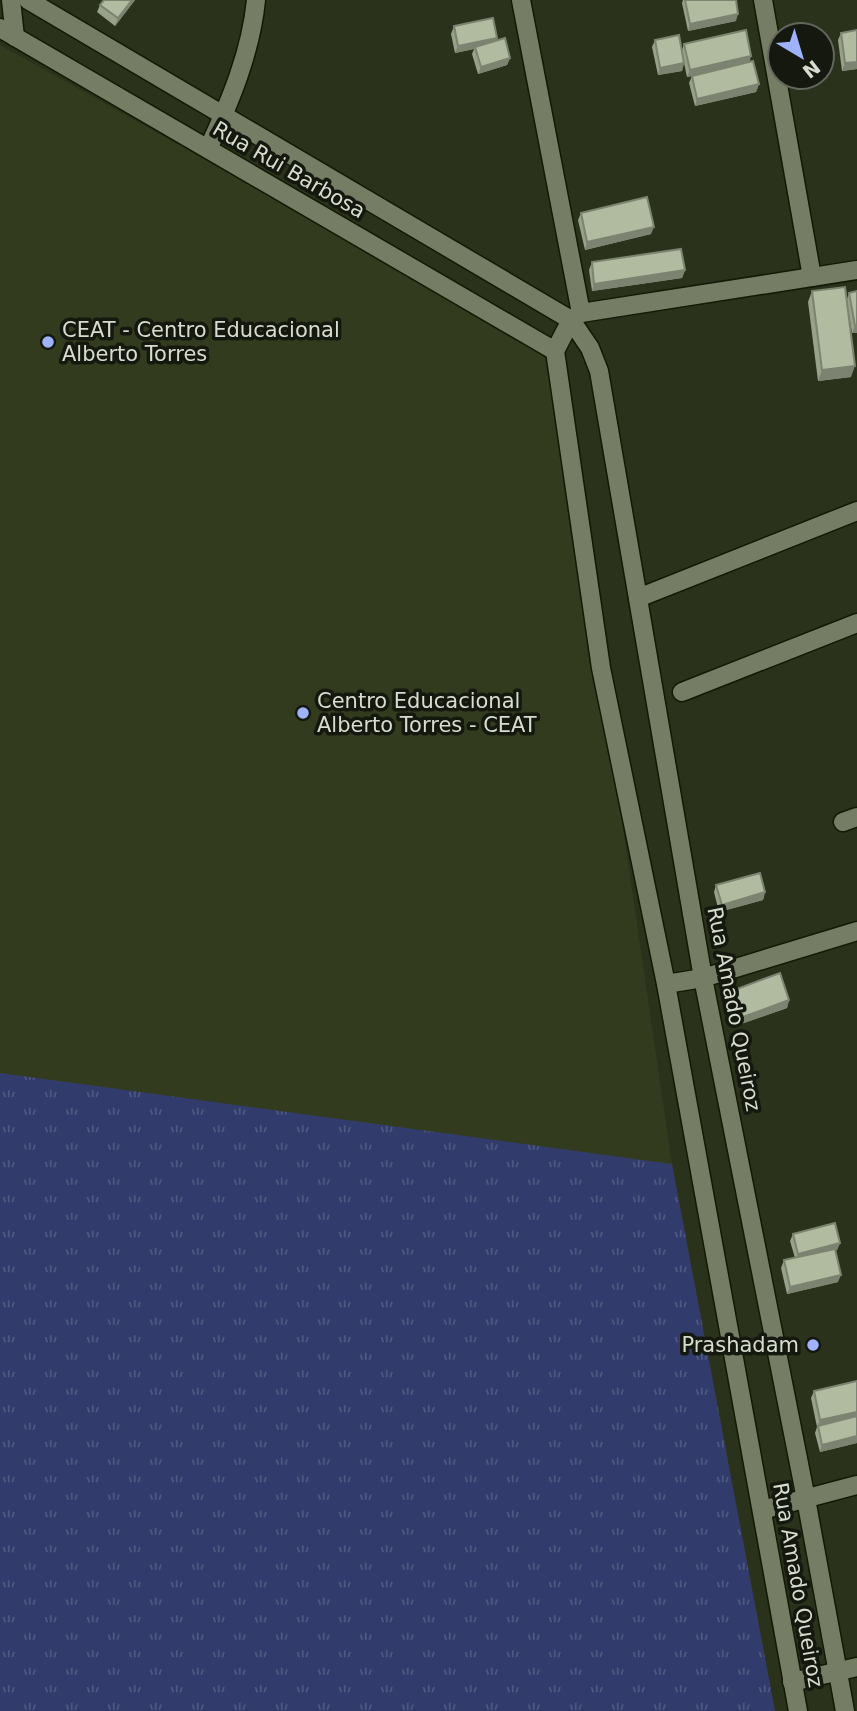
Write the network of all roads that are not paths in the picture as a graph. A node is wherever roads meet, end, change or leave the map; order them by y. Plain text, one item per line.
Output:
1 (11, 0) edge
2 (28, 0) edge
3 (256, 0) edge
4 (521, 0) edge
5 (763, 0) edge
6 (8, 33) edge
7 (224, 115) junction
8 (208, 149) junction
9 (857, 270) edge
10 (812, 276) junction
11 (576, 316) junction
12 (555, 351) junction
13 (857, 511) edge
14 (638, 598) junction
15 (857, 623) edge
16 (682, 692) dead end
17 (857, 931) edge
18 (703, 978) junction
19 (666, 984) junction
20 (857, 1485) edge
21 (806, 1499) junction
22 (762, 1510) junction
23 (857, 1667) edge
24 (836, 1671) junction
25 (793, 1682) junction
26 (798, 1711) edge
27 (845, 1711) edge

1 - 6 street
2 - 7 street, Rua Rui Barbosa
3 - 7 street
4 - 11 street
5 - 10 street
6 - 8 street, Rua Rui Barbosa
7 - 8 street
7 - 11 street, Rua Rui Barbosa
8 - 12 street, Rua Rui Barbosa
9 - 10 street
10 - 11 street
11 - 12 street
11 - 14 street, Rua Amado Queiroz
12 - 19 street, Rua Amado Queiroz
13 - 14 street
14 - 18 street, Rua Amado Queiroz
15 - 16 street
17 - 18 street
18 - 19 street
18 - 21 street, Rua Amado Queiroz
19 - 22 street, Rua Amado Queiroz
20 - 21 street
21 - 22 street
21 - 24 street, Rua Amado Queiroz
22 - 25 street, Rua Amado Queiroz
23 - 24 street
24 - 25 street
24 - 27 street, Rua Amado Queiroz
25 - 26 street, Rua Amado Queiroz

